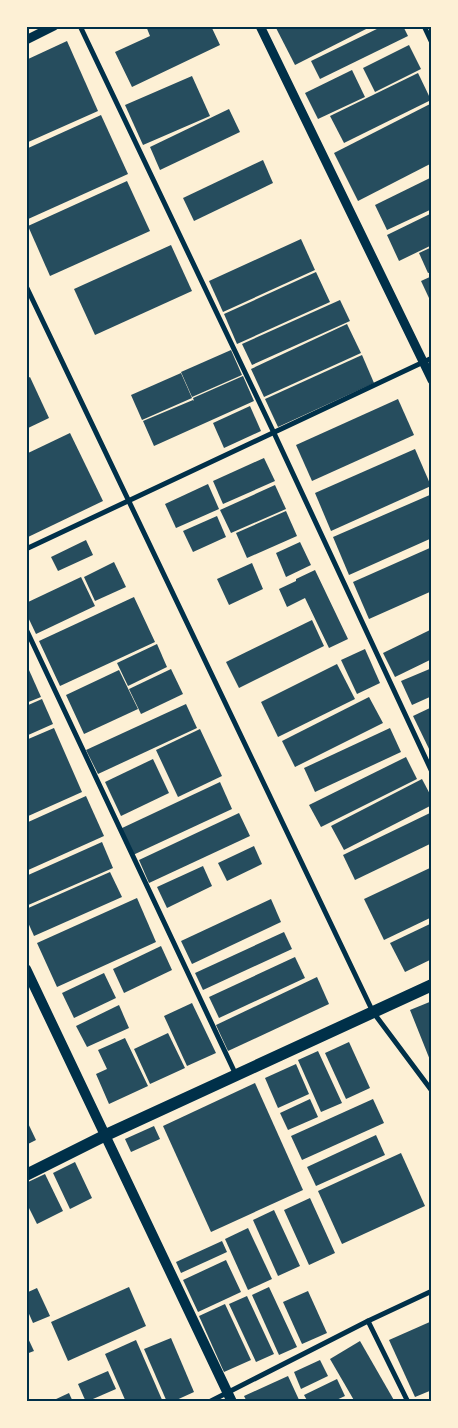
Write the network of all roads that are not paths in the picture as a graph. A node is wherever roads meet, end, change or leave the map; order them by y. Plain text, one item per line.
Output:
1 (54, 26) edge
2 (80, 26) edge
3 (260, 26) edge
4 (424, 26) edge
5 (26, 40) edge
6 (432, 43) edge
7 (26, 286) edge
8 (428, 360) edge
9 (432, 380) edge
10 (274, 433) junction
11 (129, 501) junction
12 (26, 550) edge
13 (26, 629) edge
14 (432, 772) edge
15 (26, 970) edge
16 (432, 985) edge
17 (373, 1012) junction
18 (236, 1075) junction
19 (432, 1091) edge
20 (106, 1135) junction
21 (26, 1175) edge
22 (432, 1292) edge
23 (368, 1321) junction
24 (230, 1397) edge
25 (209, 1402) edge
26 (408, 1402) edge

1 - 5 street
2 - 10 street
3 - 8 street
4 - 6 street
7 - 11 street
8 - 9 street
8 - 10 street
10 - 11 street
10 - 14 street
11 - 12 street
11 - 17 street
13 - 18 street
15 - 20 main road
16 - 17 main road
17 - 18 main road
17 - 19 street
18 - 20 main road
20 - 21 main road
20 - 24 main road
22 - 23 street
23 - 24 street
23 - 26 street
24 - 25 street

